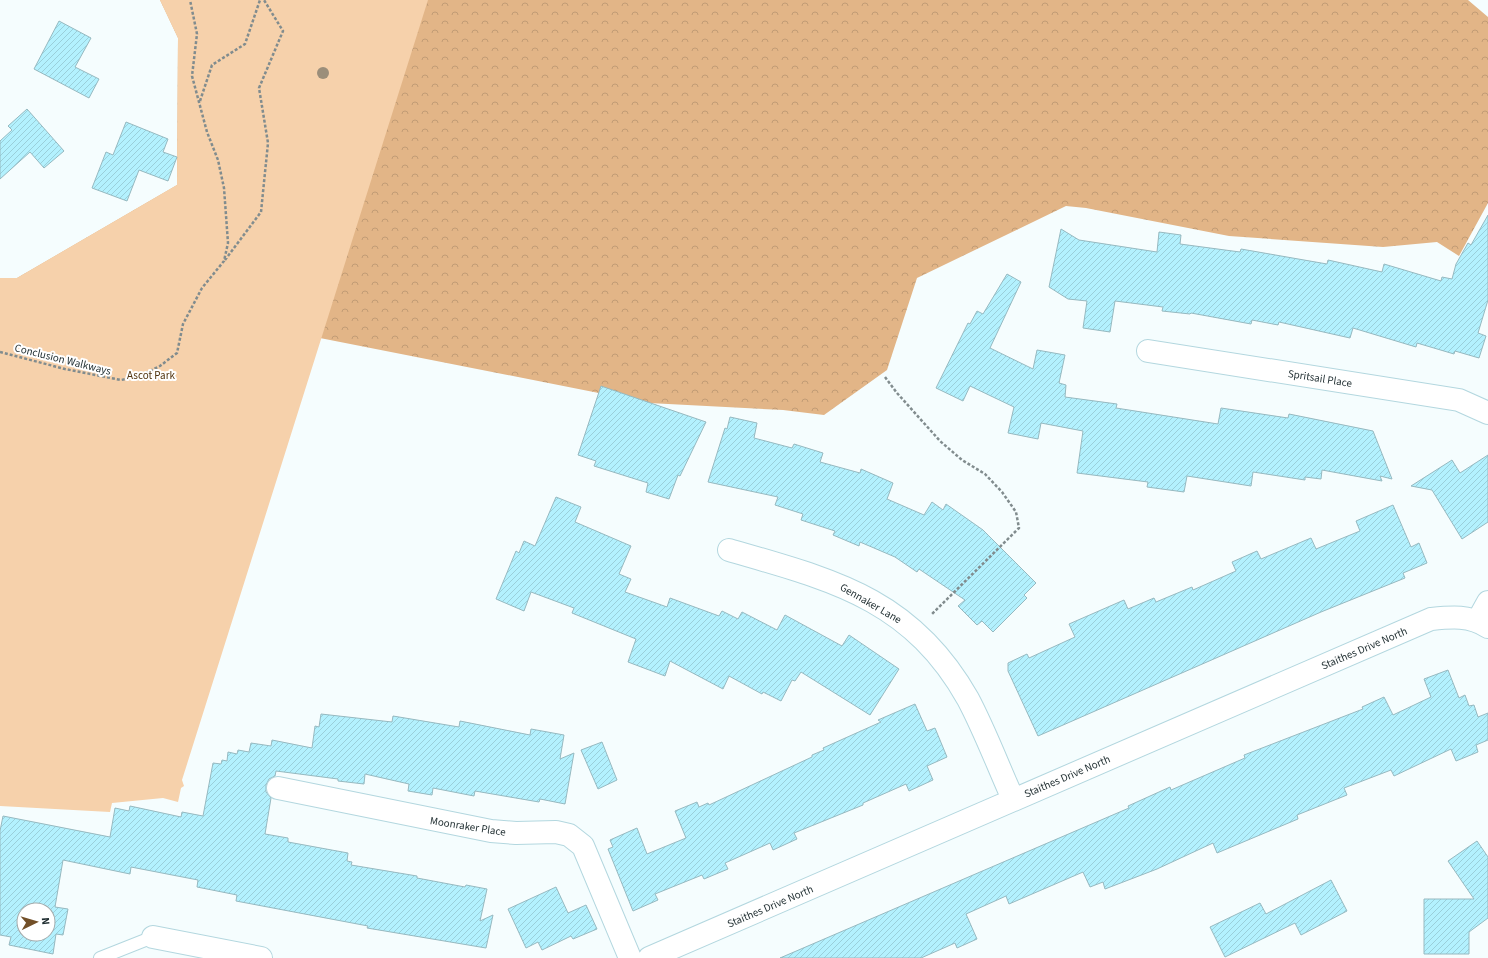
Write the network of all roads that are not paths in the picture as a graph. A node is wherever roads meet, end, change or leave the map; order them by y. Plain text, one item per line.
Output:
1 (1148, 352) dead end
2 (1488, 413) edge
3 (729, 550) dead end
4 (1485, 616) edge
5 (278, 788) dead end
6 (1013, 799) junction
7 (153, 937) joint
8 (100, 958) edge
9 (261, 958) edge
10 (630, 958) edge
11 (649, 958) edge

1 - 2 street, Spritsail Place
3 - 6 street, Gennaker Lane
4 - 6 street, Staithes Drive North
5 - 10 street, Moonraker Place
6 - 11 street, Staithes Drive North
7 - 8 lane
7 - 9 street

